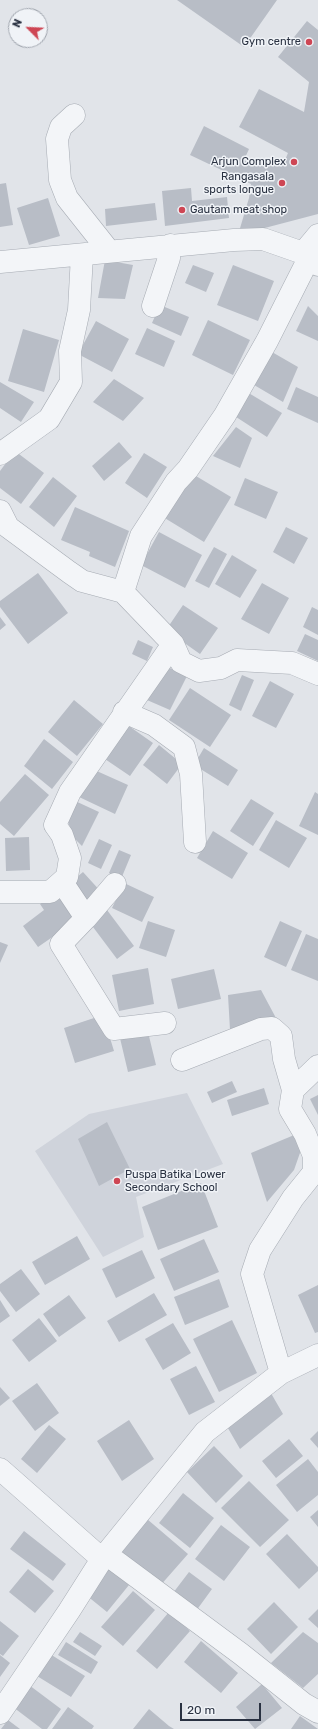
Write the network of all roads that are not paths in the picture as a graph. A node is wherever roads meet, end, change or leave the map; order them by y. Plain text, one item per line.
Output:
1 (74, 115) dead end
2 (318, 235) edge
3 (170, 246) junction
4 (109, 251) junction
5 (82, 255) junction
6 (310, 258) edge
7 (0, 262) edge
8 (153, 306) dead end
9 (0, 454) edge
10 (0, 511) edge
11 (123, 592) junction
12 (173, 644) junction
13 (318, 674) edge
14 (124, 712) junction
15 (195, 842) dead end
16 (62, 882) junction
17 (115, 884) dead end
18 (0, 892) edge
19 (86, 918) junction
20 (165, 1023) dead end
21 (182, 1060) dead end
22 (318, 1066) edge
23 (293, 1090) junction
24 (318, 1355) edge
25 (281, 1373) junction
26 (0, 1469) edge
27 (104, 1556) junction
28 (318, 1712) edge
29 (0, 1713) edge

1 - 4 street
2 - 6 street
3 - 4 street
3 - 6 street
3 - 8 street
4 - 5 street
5 - 7 street
5 - 9 street
6 - 11 street
10 - 11 street
11 - 12 street
12 - 13 street
12 - 14 street
14 - 15 street
14 - 16 street
16 - 18 street
16 - 19 street
17 - 19 street
19 - 20 street
21 - 23 street
22 - 23 street
23 - 25 street
24 - 25 street
25 - 27 street
26 - 27 street
27 - 28 street
27 - 29 street

